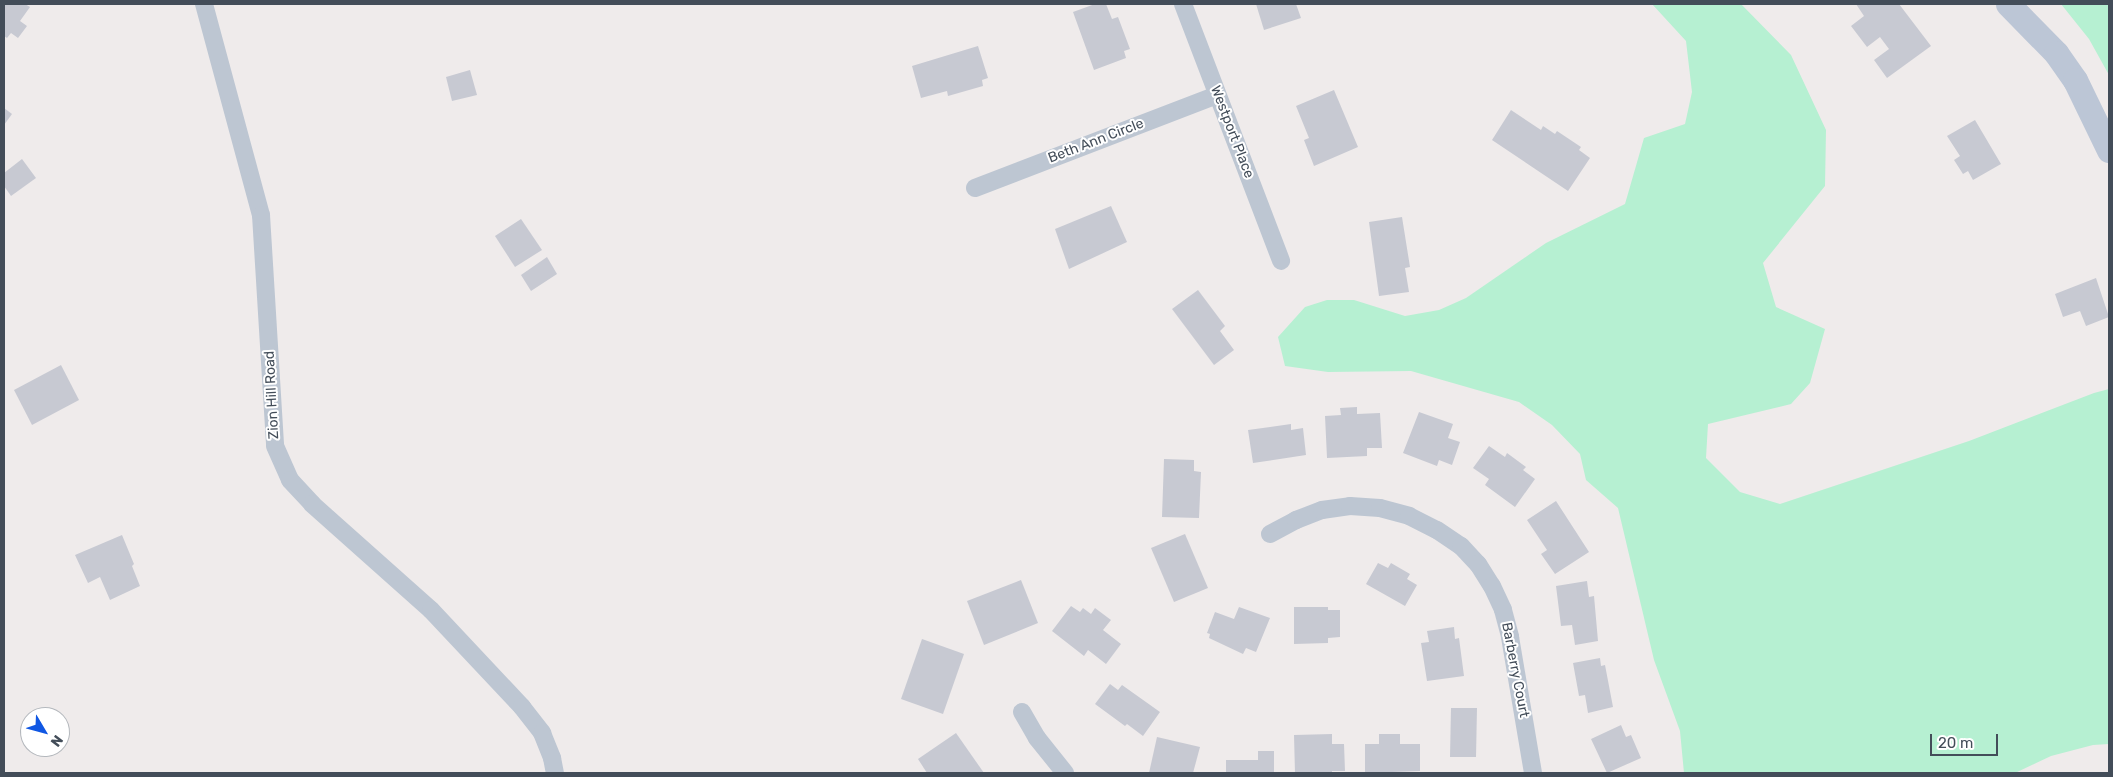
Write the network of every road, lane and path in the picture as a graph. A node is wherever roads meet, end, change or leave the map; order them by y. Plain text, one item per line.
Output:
1 (204, 4) edge
2 (1183, 4) edge
3 (2008, 4) edge
4 (1218, 95) junction
5 (2104, 123) edge
6 (2109, 150) edge
7 (975, 188) dead end
8 (1281, 261) dead end
9 (1270, 534) dead end
10 (1022, 712) dead end
11 (555, 773) edge
12 (1065, 773) edge
13 (1533, 773) edge

1 - 11 street, Zion Hill Road
2 - 4 street, Westport Place
3 - 5 main road
4 - 7 street, Beth Ann Circle
4 - 8 street, Westport Place
5 - 6 main road
9 - 13 street, Barberry Court
10 - 12 street

